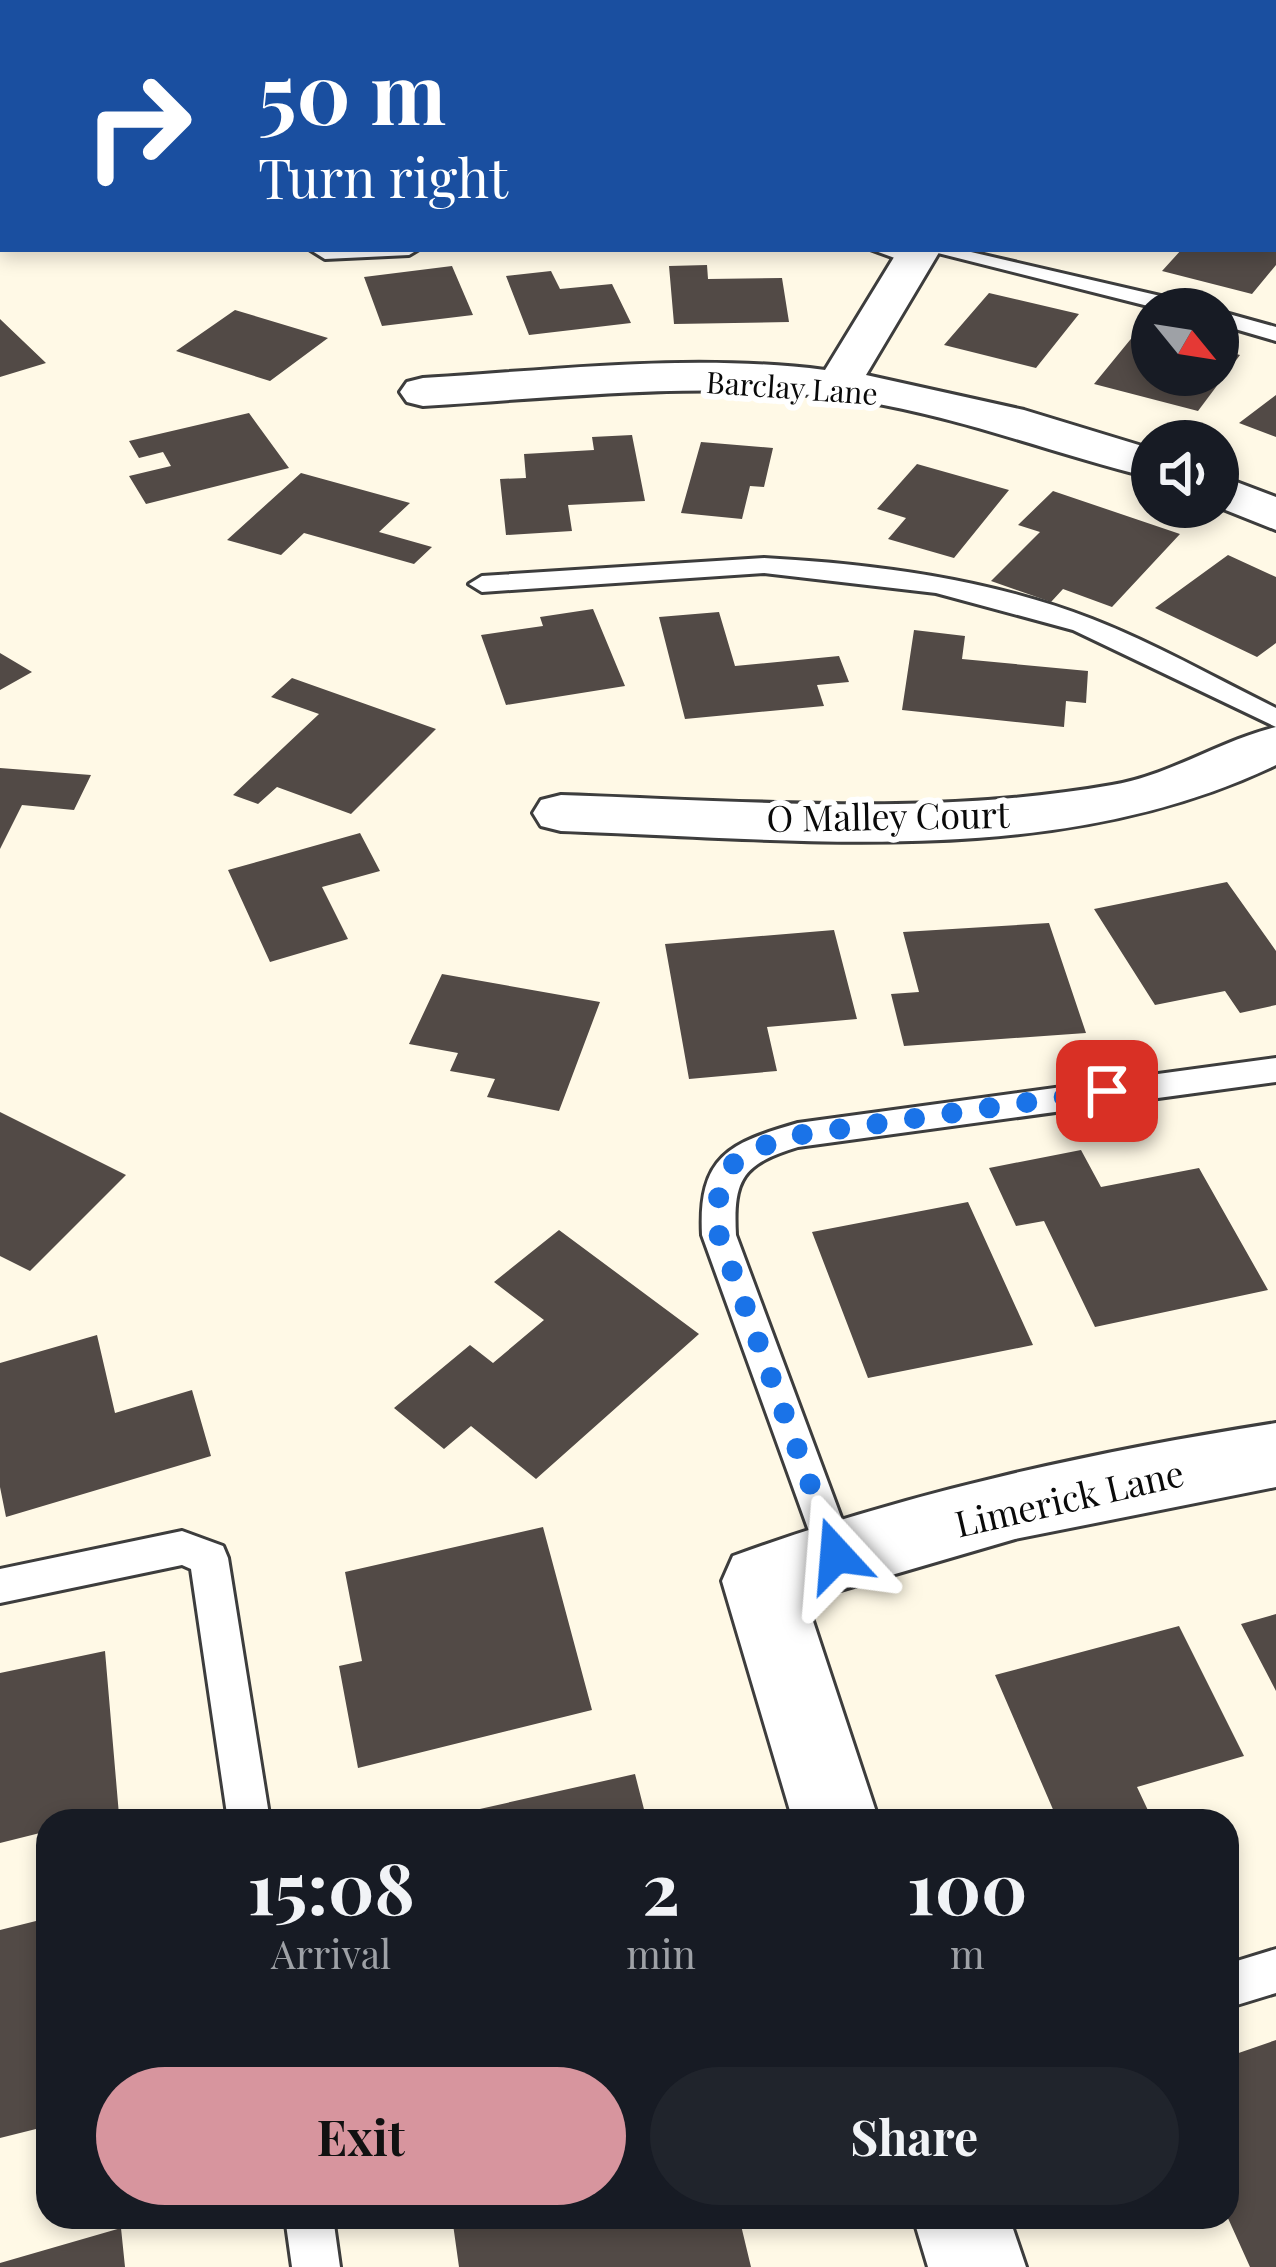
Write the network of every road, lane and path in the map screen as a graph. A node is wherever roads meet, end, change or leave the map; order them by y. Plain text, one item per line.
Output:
1 (911, 252) edge
2 (917, 252) edge
3 (1131, 297) edge
4 (1239, 323) edge
5 (1276, 334) edge
6 (838, 385) junction
7 (423, 392) dead end
8 (1131, 457) edge
9 (1239, 498) edge
10 (1276, 514) edge
11 (482, 584) dead end
12 (1276, 719) edge
13 (1276, 744) edge
14 (561, 813) dead end
15 (1276, 1070) edge
16 (1276, 1455) edge
17 (836, 1555) junction
18 (0, 1586) edge
19 (247, 1809) edge
20 (832, 1809) edge
21 (1276, 1971) edge
22 (1239, 1982) edge
23 (310, 2229) edge
24 (965, 2229) edge
25 (316, 2267) edge
26 (977, 2267) edge

1 - 6 street
2 - 3 lane
4 - 5 lane
6 - 7 street, Barclay Lane
6 - 8 street, Barclay Lane
9 - 10 street
11 - 12 lane
13 - 14 street, O Malley Court
15 - 17 lane
16 - 17 street, Limerick Lane
17 - 20 street, Limerick Lane
18 - 19 lane
21 - 22 lane
23 - 25 lane
24 - 26 street

